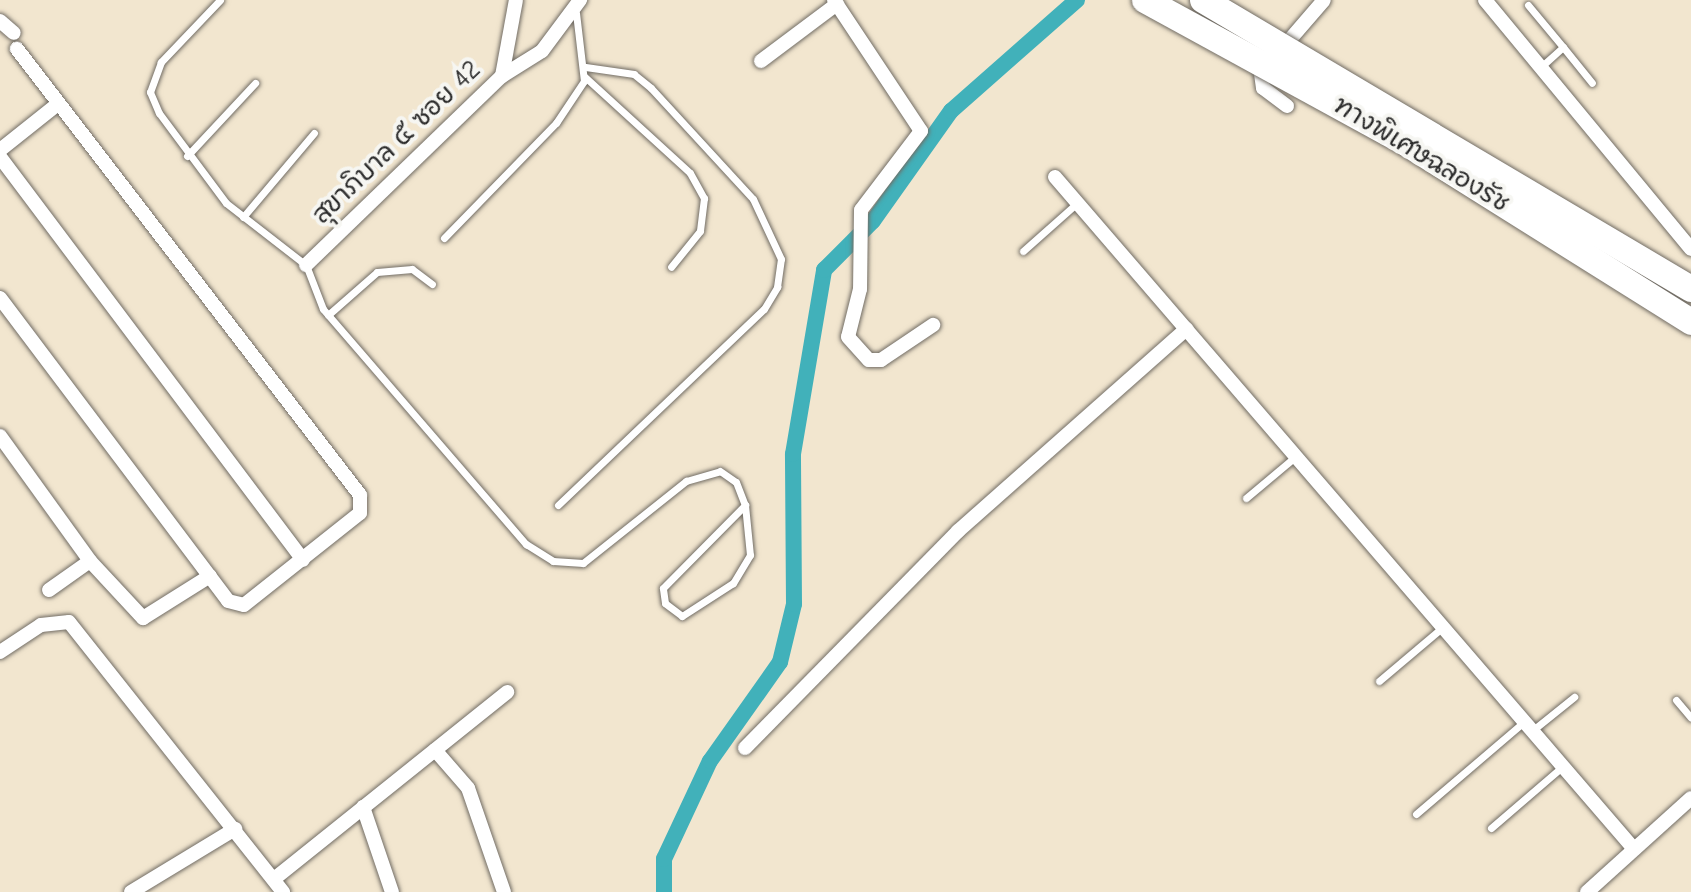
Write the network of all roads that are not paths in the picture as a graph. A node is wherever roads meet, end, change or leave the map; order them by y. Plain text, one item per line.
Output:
1 (220, 0) edge
2 (516, 0) edge
3 (1145, 0) edge
4 (1203, 0) edge
5 (1324, 0) edge
6 (1485, 0) edge
7 (840, 3) edge
8 (1528, 5) dead end
9 (578, 7) edge
10 (0, 21) edge
11 (14, 33) dead end
12 (1563, 47) junction
13 (17, 49) dead end
14 (761, 61) dead end
15 (586, 67) junction
16 (1541, 67) junction
17 (502, 76) junction
18 (585, 77) junction
19 (255, 83) dead end
20 (1592, 83) dead end
21 (59, 103) junction
22 (1287, 106) dead end
23 (314, 133) dead end
24 (0, 150) edge
25 (187, 156) junction
26 (0, 157) edge
27 (1055, 177) dead end
28 (1077, 203) junction
29 (243, 217) junction
30 (444, 238) dead end
31 (1691, 249) edge
32 (1023, 251) dead end
33 (306, 265) junction
34 (671, 267) dead end
35 (432, 284) dead end
36 (1691, 289) edge
37 (0, 298) edge
38 (328, 315) junction
39 (1691, 322) edge
40 (933, 325) dead end
41 (1186, 329) junction
42 (0, 436) edge
43 (1296, 456) junction
44 (1246, 498) dead end
45 (558, 505) dead end
46 (745, 505) junction
47 (303, 560) junction
48 (90, 561) junction
49 (210, 576) junction
50 (49, 590) dead end
51 (1443, 627) junction
52 (0, 652) edge
53 (1379, 681) dead end
54 (507, 692) dead end
55 (1574, 697) dead end
56 (1676, 700) dead end
57 (1691, 718) edge
58 (1529, 726) junction
59 (745, 748) dead end
60 (435, 750) junction
61 (1563, 766) junction
62 (1691, 798) edge
63 (363, 807) junction
64 (1416, 814) dead end
65 (1491, 828) dead end
66 (235, 829) junction
67 (1634, 849) junction
68 (274, 879) junction
69 (131, 892) edge
70 (283, 892) edge
71 (392, 892) edge
72 (504, 892) edge
73 (1587, 892) edge

1 - 25 lane
2 - 17 street, สุขาภิบาล ๕ ซอย 42
3 - 39 highway, ทางพิเศษฉลองรัช, bridge
4 - 36 highway, ทางพิเศษฉลองรัช, bridge
5 - 22 street
6 - 16 street
7 - 14 street
7 - 40 street
8 - 12 lane
9 - 15 lane
9 - 17 street
10 - 11 street
12 - 16 lane
12 - 20 lane
13 - 21 street
15 - 18 lane
15 - 45 lane
16 - 31 street
17 - 33 street, สุขาภิบาล ๕ ซอย 42
18 - 30 lane
18 - 34 lane
19 - 25 lane
21 - 24 street
21 - 47 street
23 - 29 lane
25 - 29 lane
26 - 47 street
27 - 28 street
28 - 32 lane
28 - 41 street
29 - 33 lane
33 - 38 lane
35 - 38 lane
37 - 49 street
38 - 46 lane
41 - 43 street
41 - 59 street
42 - 48 street
43 - 44 lane
43 - 51 street
46 - 46 lane
47 - 49 street
48 - 49 street
48 - 50 street
51 - 53 lane
51 - 58 street
52 - 66 street
54 - 60 street
55 - 58 lane
56 - 57 lane
58 - 61 street
58 - 64 lane
60 - 63 street
60 - 72 street
61 - 65 lane
61 - 67 street
62 - 67 street
63 - 68 street
63 - 71 street
66 - 68 street
66 - 69 street
67 - 73 street
68 - 70 street

